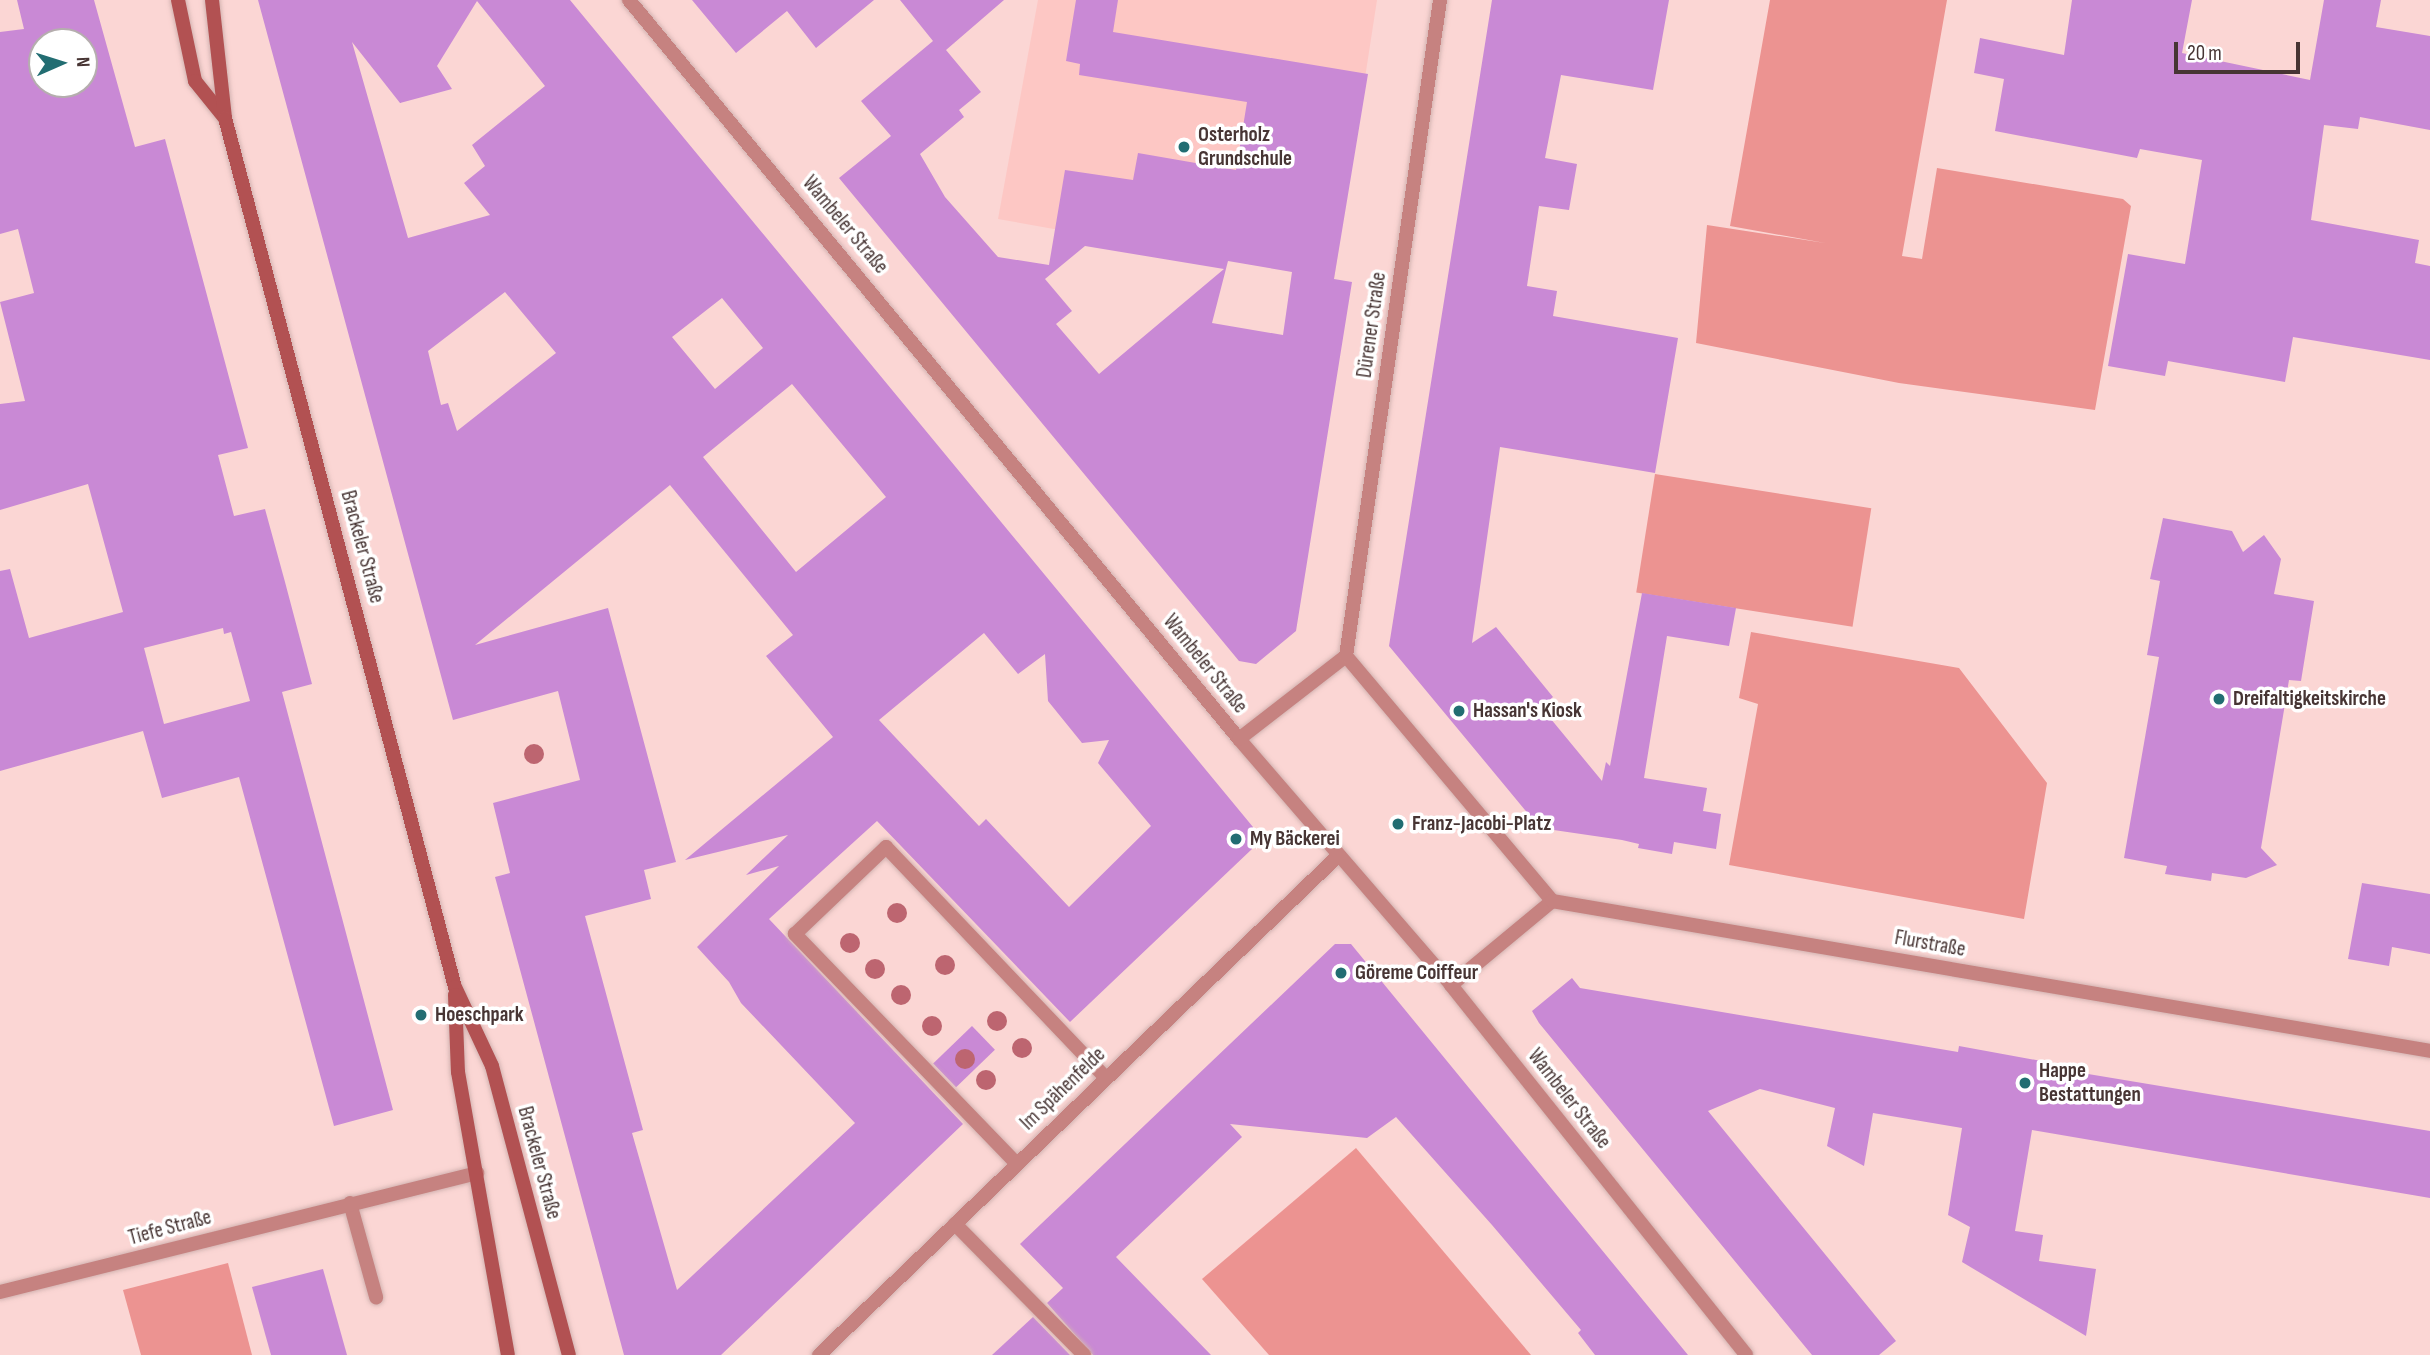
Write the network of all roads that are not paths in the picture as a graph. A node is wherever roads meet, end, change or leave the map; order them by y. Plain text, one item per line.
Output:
1 (178, 0) edge
2 (212, 0) edge
3 (629, 0) edge
4 (1440, 0) edge
5 (225, 118) junction
6 (1346, 656) junction
7 (1239, 739) junction
8 (1339, 855) junction
9 (1552, 901) junction
10 (1451, 985) junction
11 (455, 987) junction
12 (2430, 1051) edge
13 (1105, 1077) junction
14 (1017, 1164) junction
15 (477, 1173) junction
16 (349, 1203) junction
17 (955, 1224) junction
18 (0, 1292) edge
19 (376, 1297) dead end
20 (508, 1355) edge
21 (569, 1355) edge
22 (819, 1355) edge
23 (1084, 1355) edge
24 (1746, 1355) edge

1 - 5 main road, Brackeler Straße
2 - 5 main road, Brackeler Straße
3 - 7 street, Wambeler Straße
4 - 6 street, Dürener Straße
5 - 11 main road, Brackeler Straße
6 - 7 street
6 - 9 street
7 - 8 street, Wambeler Straße
8 - 10 street, Wambeler Straße
8 - 13 street, Im Spähenfelde
9 - 10 street
9 - 12 street, Flurstraße
10 - 24 street, Wambeler Straße
11 - 15 main road, Brackeler Straße
11 - 21 main road, Brackeler Straße
13 - 14 street, Im Spähenfelde
13 - 14 street
14 - 17 street, Im Spähenfelde
15 - 16 street, Tiefe Straße
15 - 20 main road, Brackeler Straße
16 - 18 street, Tiefe Straße
16 - 19 street
17 - 22 street, Im Spähenfelde
17 - 23 street

